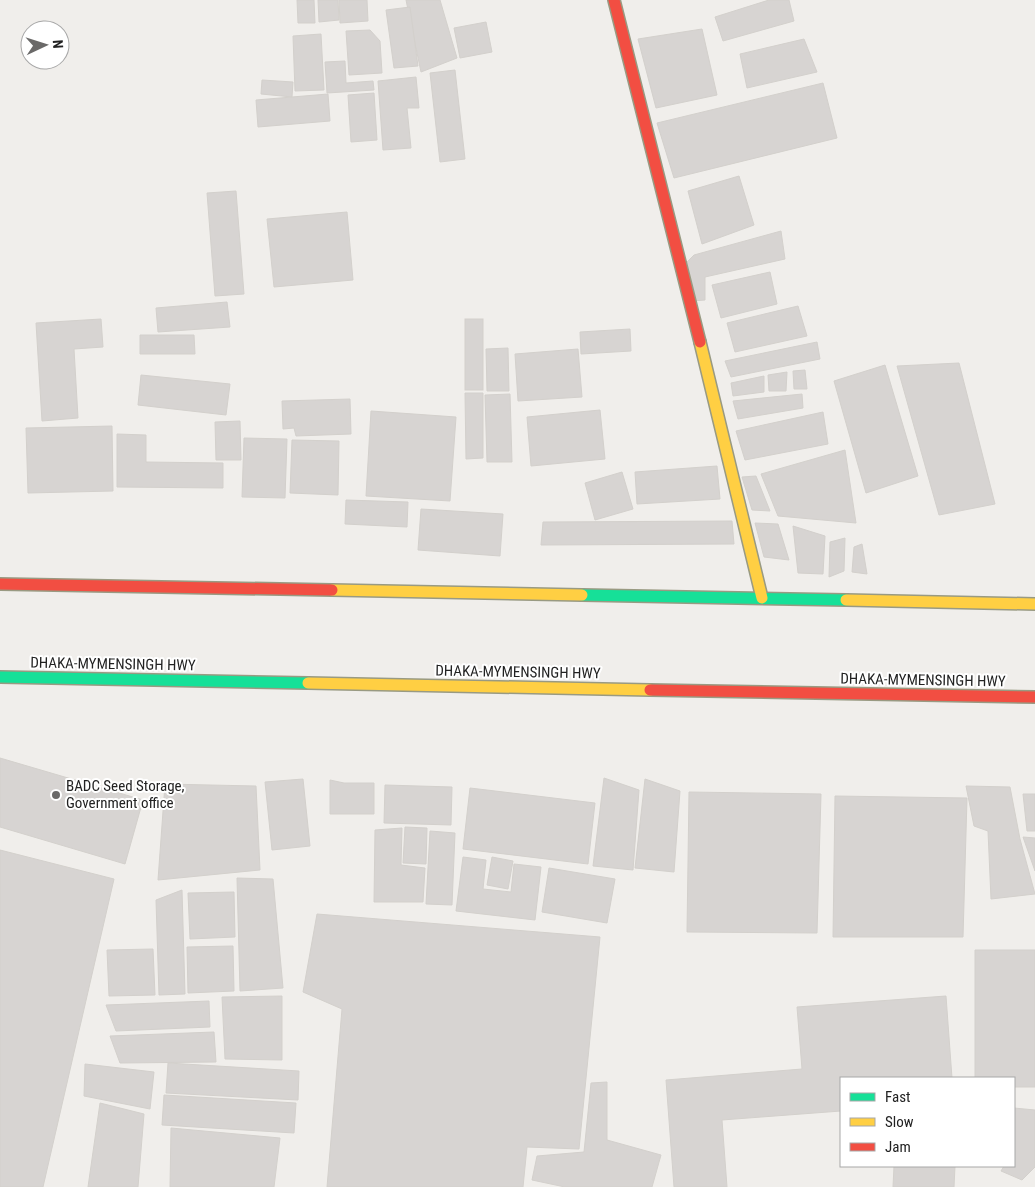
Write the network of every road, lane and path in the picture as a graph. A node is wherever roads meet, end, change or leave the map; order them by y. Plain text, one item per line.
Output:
1 (614, 0) edge
2 (0, 584) edge
3 (762, 598) junction
4 (1035, 604) edge
5 (0, 677) edge
6 (1035, 697) edge

1 - 3 main road
2 - 3 main road
3 - 4 main road
5 - 6 main road, DHAKA-MYMENSINGH HWY

